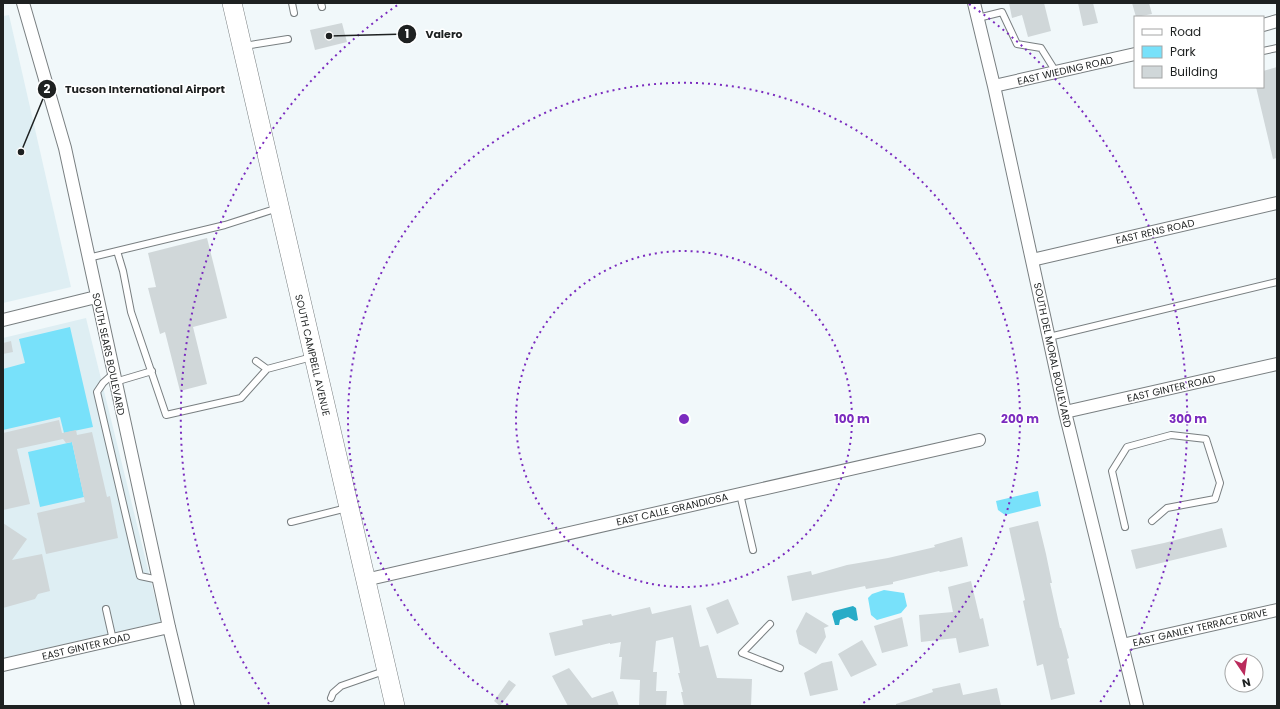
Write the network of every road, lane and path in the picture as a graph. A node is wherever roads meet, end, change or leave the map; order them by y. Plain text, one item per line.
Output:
1 (23, 3) edge
2 (232, 3) edge
3 (292, 3) edge
4 (974, 3) edge
5 (294, 13) dead end
6 (978, 18) junction
7 (1277, 21) edge
8 (1264, 25) edge
9 (288, 39) dead end
10 (243, 46) junction
11 (1277, 48) edge
12 (1264, 51) edge
13 (1134, 54) edge
14 (1056, 72) junction
15 (994, 86) junction
16 (1277, 203) edge
17 (280, 208) junction
18 (117, 251) junction
19 (88, 258) junction
20 (1032, 260) junction
21 (1277, 282) edge
22 (96, 297) junction
23 (3, 320) edge
24 (1049, 337) junction
25 (313, 357) junction
26 (256, 361) dead end
27 (1277, 364) edge
28 (267, 369) junction
29 (152, 371) junction
30 (114, 378) junction
31 (1065, 412) junction
32 (979, 440) dead end
33 (740, 494) junction
34 (348, 508) junction
35 (1152, 521) dead end
36 (291, 522) dead end
37 (1125, 527) dead end
38 (753, 550) dead end
39 (159, 580) junction
40 (365, 580) junction
41 (106, 609) dead end
42 (1277, 610) edge
43 (770, 624) dead end
44 (169, 627) junction
45 (113, 640) junction
46 (1122, 645) junction
47 (3, 665) edge
48 (780, 668) dead end
49 (386, 670) junction
50 (331, 698) dead end
51 (188, 706) edge
52 (395, 706) edge
53 (1137, 706) edge

1 - 19 street, SOUTH SEARS BOULEVARD
2 - 10 main road, SOUTH CAMPBELL AVENUE
3 - 5 lane
4 - 6 street, SOUTH DEL MORAL BOULEVARD
6 - 14 lane
6 - 15 street, SOUTH DEL MORAL BOULEVARD
7 - 8 street
9 - 10 lane
10 - 17 main road, SOUTH CAMPBELL AVENUE
11 - 12 lane
13 - 14 street, EAST WIEDING ROAD
14 - 15 street, EAST WIEDING ROAD
15 - 20 street, SOUTH DEL MORAL BOULEVARD
16 - 20 street, EAST RENS ROAD
17 - 18 lane
17 - 25 main road, SOUTH CAMPBELL AVENUE
18 - 19 lane
18 - 29 lane
19 - 22 street, SOUTH SEARS BOULEVARD
20 - 24 street, SOUTH DEL MORAL BOULEVARD
21 - 24 lane
22 - 23 street
22 - 30 street, SOUTH SEARS BOULEVARD
24 - 31 street, SOUTH DEL MORAL BOULEVARD
25 - 28 lane
25 - 34 main road, SOUTH CAMPBELL AVENUE
26 - 28 lane
27 - 31 street, EAST GINTER ROAD
28 - 29 lane
29 - 30 lane
30 - 39 street, SOUTH SEARS BOULEVARD
30 - 39 lane
31 - 46 street, SOUTH DEL MORAL BOULEVARD
32 - 33 street, EAST CALLE GRANDIOSA
33 - 38 lane
33 - 40 street, EAST CALLE GRANDIOSA
34 - 36 lane
34 - 40 main road, SOUTH CAMPBELL AVENUE
35 - 37 lane
39 - 44 street, SOUTH SEARS BOULEVARD
40 - 49 main road, SOUTH CAMPBELL AVENUE
41 - 45 lane
42 - 46 street, EAST GANLEY TERRACE DRIVE
43 - 48 lane
44 - 45 street, EAST GINTER ROAD
44 - 51 street, SOUTH SEARS BOULEVARD
45 - 47 street, EAST GINTER ROAD
46 - 53 street, SOUTH DEL MORAL BOULEVARD
49 - 50 lane
49 - 52 main road, SOUTH CAMPBELL AVENUE

